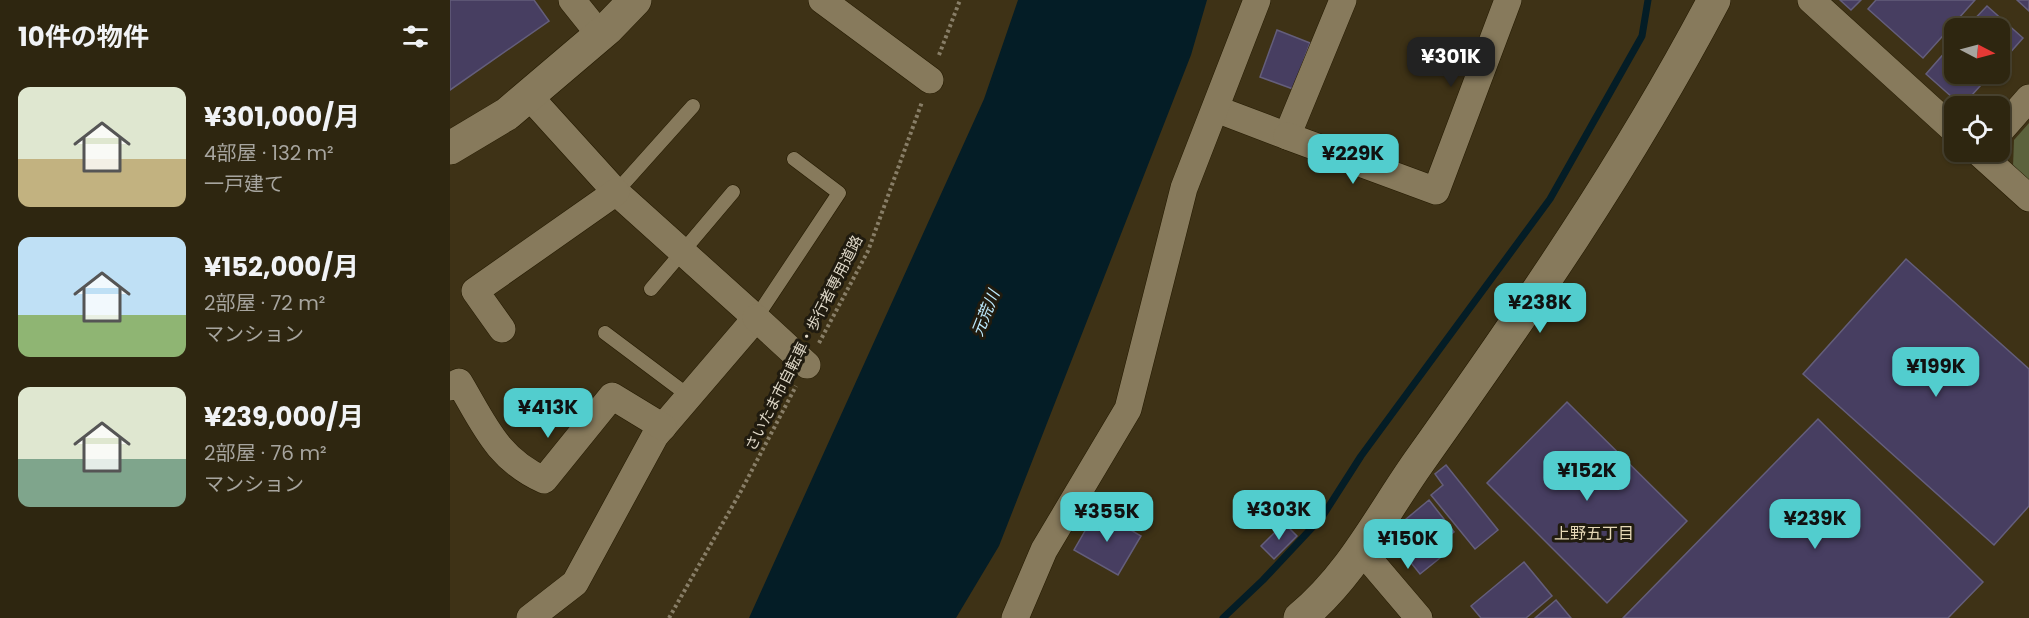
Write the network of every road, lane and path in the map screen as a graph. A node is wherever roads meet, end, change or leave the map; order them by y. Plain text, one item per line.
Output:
1 (572, 0) edge
2 (634, 0) edge
3 (822, 0) edge
4 (960, 0) edge
5 (1257, 0) edge
6 (1343, 0) edge
7 (1508, 0) edge
8 (1714, 0) edge
9 (1811, 0) edge
10 (600, 35) junction
11 (930, 80) junction
12 (528, 96) junction
13 (2029, 98) edge
14 (693, 105) dead end
15 (1216, 109) junction
16 (2010, 120) edge
17 (1944, 121) edge
18 (1287, 136) junction
19 (450, 148) edge
20 (794, 159) dead end
21 (1991, 162) edge
22 (616, 192) junction
23 (733, 192) dead end
24 (2029, 198) edge
25 (683, 252) junction
26 (651, 289) dead end
27 (756, 318) junction
28 (502, 329) dead end
29 (605, 333) dead end
30 (807, 365) junction
31 (450, 387) edge
32 (689, 396) junction
33 (663, 427) junction
34 (1362, 551) junction
35 (530, 618) edge
36 (669, 618) edge
37 (1015, 618) edge
38 (1300, 618) edge
39 (1419, 618) edge

1 - 10 street
2 - 10 street
3 - 11 street
4 - 11 path, さいたま市自転車・歩行者専用道路
5 - 15 street
6 - 18 street
7 - 18 street
8 - 34 street
9 - 17 street
10 - 12 street
11 - 30 path, さいたま市自転車・歩行者専用道路
12 - 19 street
12 - 22 street
13 - 16 street
14 - 22 lane
15 - 18 street
15 - 37 street
20 - 27 lane
21 - 24 street
22 - 25 street
22 - 28 street
23 - 25 lane
25 - 26 lane
25 - 27 street
27 - 30 street
27 - 32 street
29 - 32 lane
30 - 36 path, さいたま市自転車・歩行者専用道路
31 - 33 street
32 - 33 street
33 - 35 street
34 - 38 street
34 - 39 street

